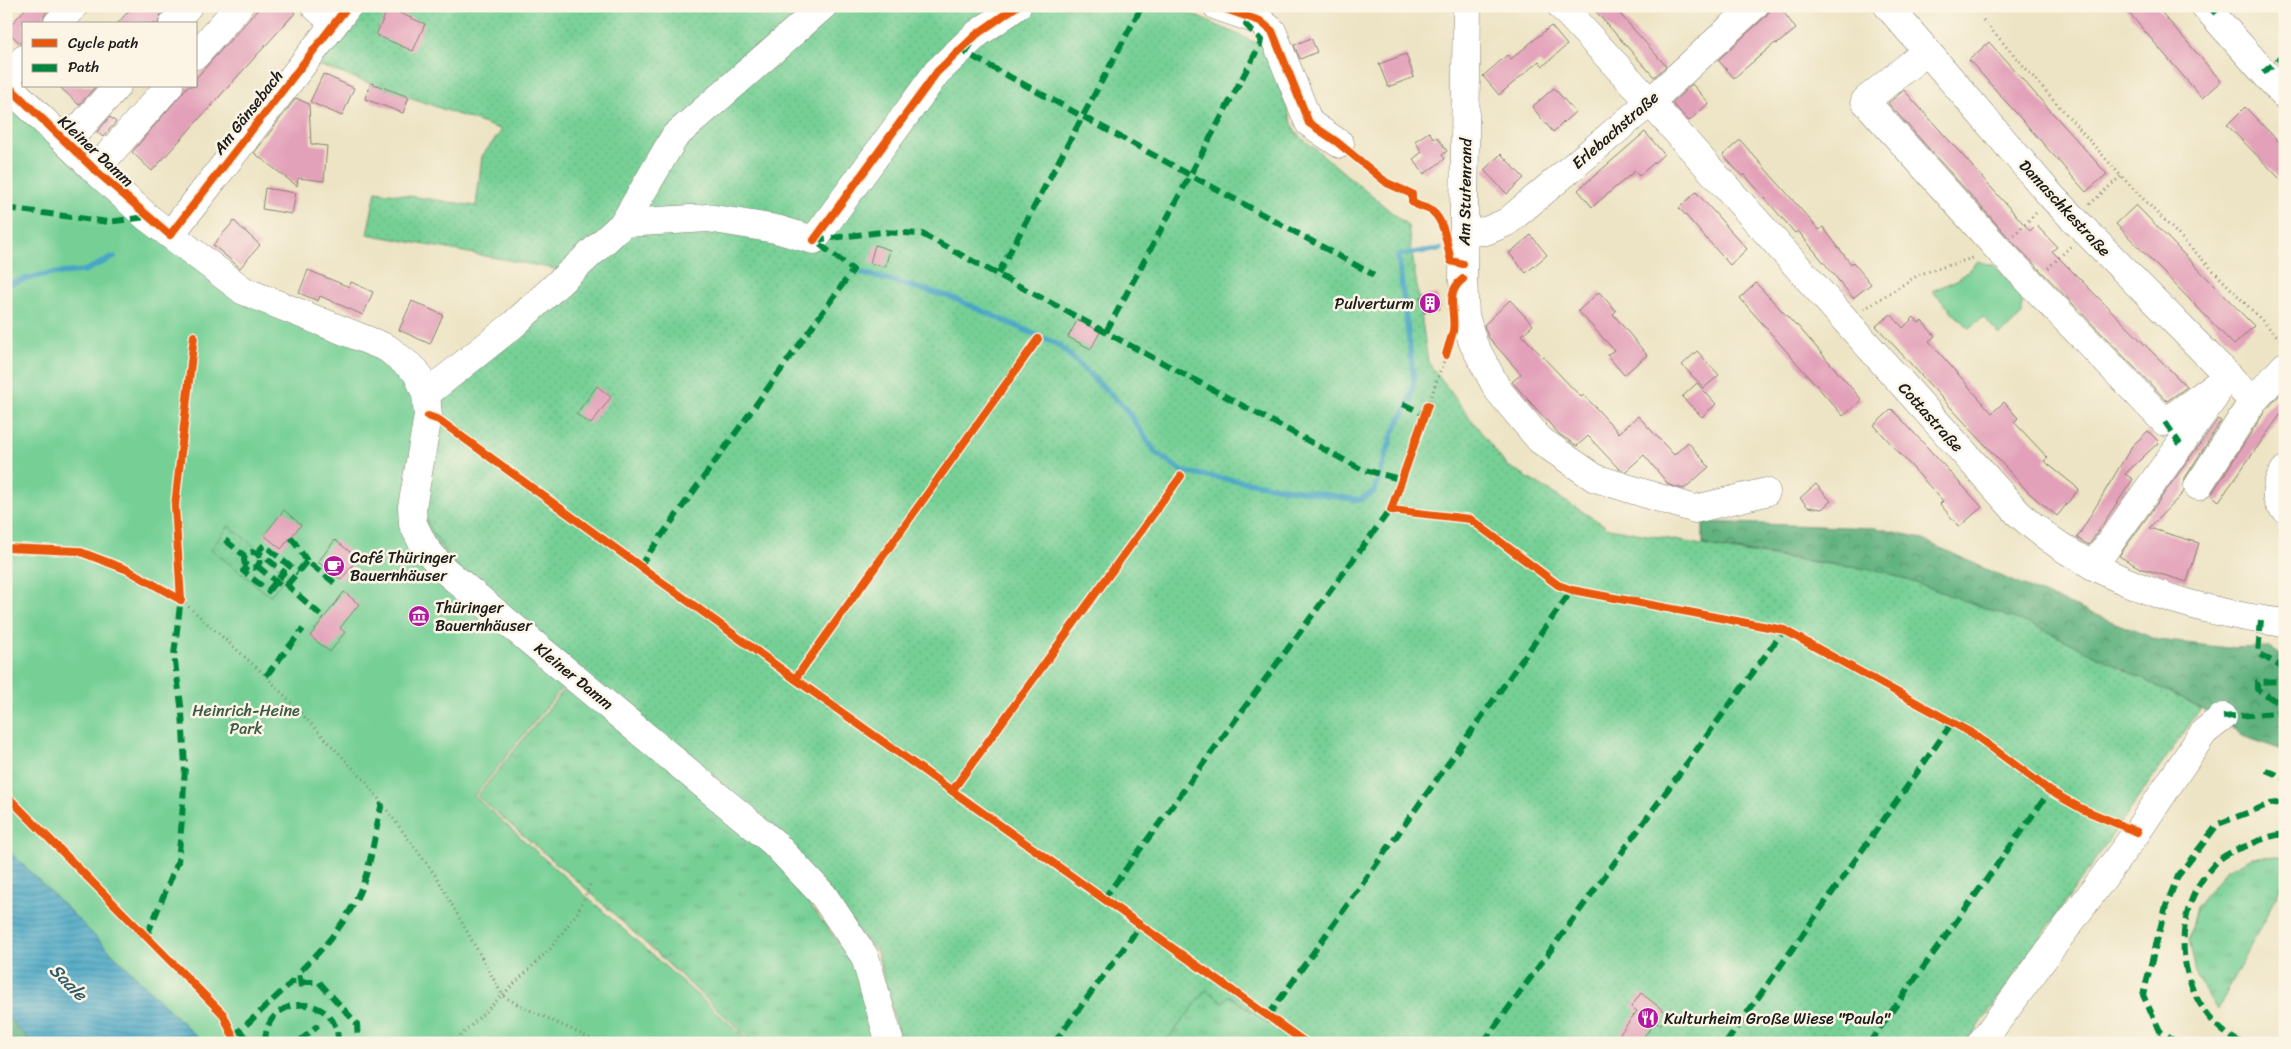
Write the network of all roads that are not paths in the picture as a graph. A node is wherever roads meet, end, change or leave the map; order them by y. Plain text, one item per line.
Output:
1 (74, 6) edge
2 (188, 6) edge
3 (239, 6) edge
4 (823, 6) edge
5 (1017, 6) edge
6 (1217, 6) edge
7 (1467, 6) edge
8 (1561, 6) edge
9 (1754, 6) edge
10 (1888, 6) edge
11 (2205, 6) edge
12 (333, 12) edge
13 (59, 22) edge
14 (175, 22) edge
15 (1926, 51) junction
16 (198, 53) edge
17 (22, 62) edge
18 (6, 78) edge
19 (6, 84) edge
20 (115, 88) edge
21 (167, 88) edge
22 (2285, 96) edge
23 (1650, 102) junction
24 (67, 142) junction
25 (1340, 144) dead end
26 (95, 170) junction
27 (624, 223) junction
28 (1464, 232) junction
29 (170, 235) junction
30 (2285, 366) edge
31 (2229, 376) junction
32 (426, 394) junction
33 (2253, 401) junction
34 (2285, 470) edge
35 (2198, 486) dead end
36 (1766, 492) dead end
37 (2285, 509) edge
38 (2093, 566) junction
39 (2285, 623) edge
40 (2223, 717) dead end
41 (890, 1043) edge
42 (1981, 1043) edge

1 - 13 street
2 - 14 street
3 - 16 street
4 - 27 street
5 - 27 street
6 - 25 street
7 - 28 street, Am Stutenrand
8 - 23 street
9 - 23 street, Erlebachstraße
10 - 15 street, Damaschkestraße
11 - 22 street
12 - 29 street, Am Gänsebach
15 - 31 street, Damaschkestraße
15 - 31 street
17 - 18 street
19 - 24 street, Kleiner Damm
20 - 24 street
21 - 26 street
23 - 28 street, Erlebachstraße
23 - 38 street, Cottastraße
24 - 26 street, Kleiner Damm
26 - 29 street, Kleiner Damm
27 - 32 street
28 - 36 street, Am Stutenrand
29 - 32 street, Kleiner Damm
30 - 33 street
31 - 33 street, Damaschkestraße
31 - 38 street
32 - 41 street, Kleiner Damm
33 - 35 street
34 - 37 street
38 - 39 street, Cottastraße
40 - 42 street

